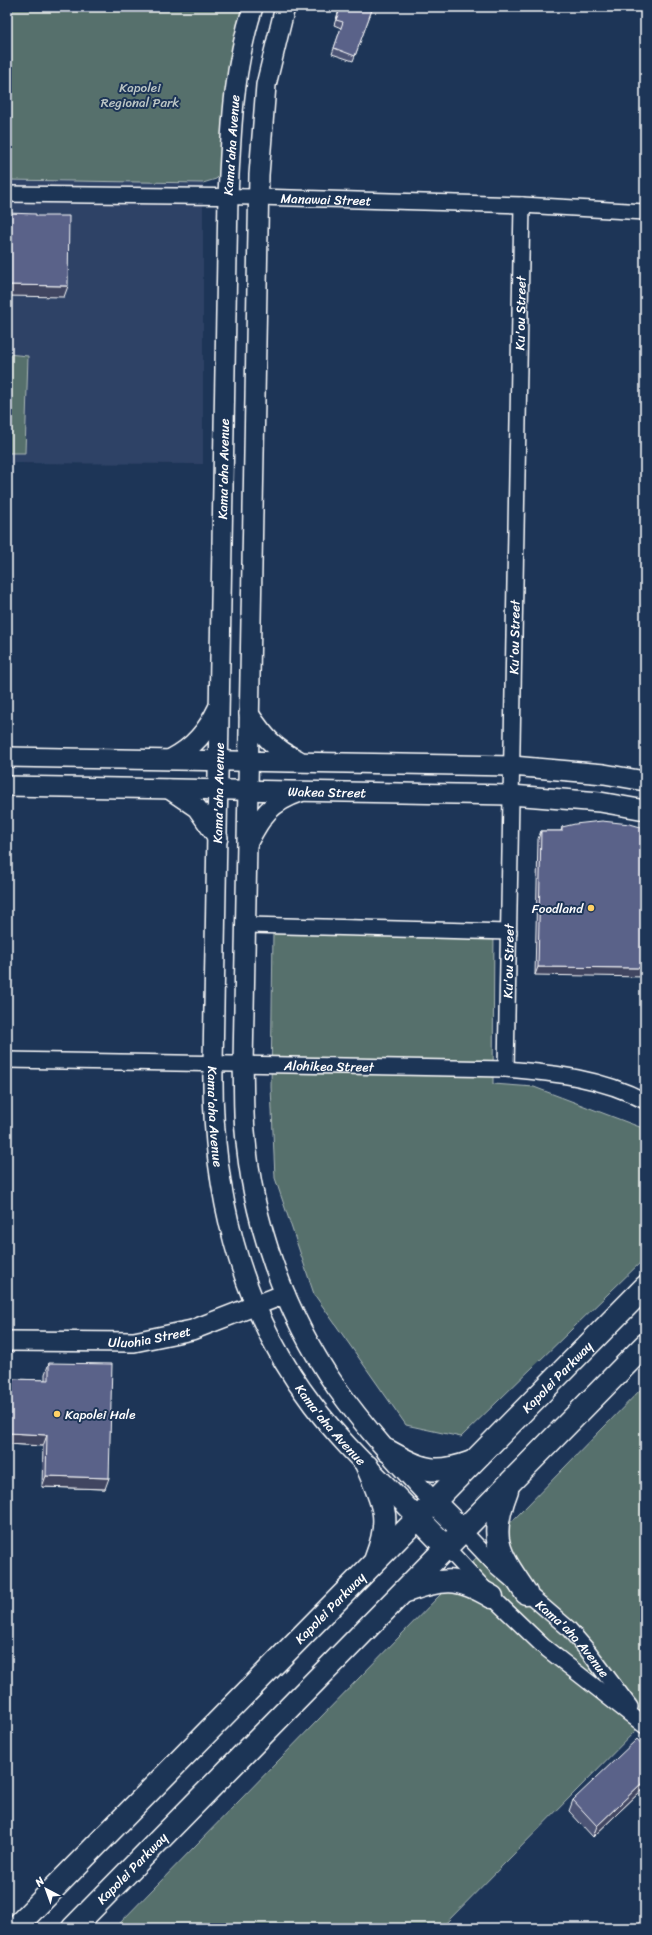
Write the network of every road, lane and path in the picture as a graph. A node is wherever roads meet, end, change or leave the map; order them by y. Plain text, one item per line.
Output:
1 (253, 7) edge
2 (285, 7) edge
3 (7, 194) edge
4 (228, 196) junction
5 (258, 197) junction
6 (522, 205) junction
7 (645, 212) edge
8 (220, 705) junction
9 (249, 714) junction
10 (7, 756) edge
11 (171, 759) junction
12 (219, 760) junction
13 (248, 760) junction
14 (301, 761) junction
15 (512, 766) junction
16 (645, 781) edge
17 (7, 786) edge
18 (169, 789) junction
19 (218, 789) junction
20 (248, 789) junction
21 (306, 790) junction
22 (511, 795) junction
23 (645, 810) edge
24 (218, 838) junction
25 (247, 845) junction
26 (246, 925) junction
27 (509, 932) junction
28 (7, 1060) edge
29 (212, 1064) junction
30 (243, 1065) junction
31 (506, 1069) junction
32 (645, 1101) edge
33 (645, 1287) edge
34 (285, 1294) junction
35 (256, 1306) junction
36 (7, 1341) edge
37 (645, 1345) edge
38 (388, 1451) junction
39 (473, 1462) junction
40 (367, 1466) junction
41 (510, 1483) junction
42 (434, 1502) junction
43 (418, 1518) junction
44 (463, 1531) junction
45 (447, 1548) junction
46 (373, 1564) junction
47 (403, 1592) junction
48 (526, 1593) junction
49 (492, 1597) junction
50 (642, 1724) edge
51 (15, 1928) edge
52 (73, 1928) edge

1 - 4 street, Kama'aha Avenue
2 - 5 street, Kama'aha Avenue
3 - 4 street, Manawai Street
4 - 5 street, Manawai Street
4 - 8 street, Kama'aha Avenue
5 - 6 street, Manawai Street
5 - 9 street, Kama'aha Avenue
6 - 7 street, Manawai Street
6 - 15 street, Ku'ou Street
8 - 11 street
8 - 12 street, Kama'aha Avenue
9 - 13 street, Kama'aha Avenue
9 - 14 street
10 - 11 street
11 - 12 street
12 - 13 street
12 - 19 street, Kama'aha Avenue
13 - 14 street
13 - 20 street, Kama'aha Avenue
14 - 15 street
15 - 16 street
15 - 22 street, Ku'ou Street
17 - 18 street, Wakea Street
18 - 19 street, Wakea Street
18 - 24 street
19 - 20 street, Wakea Street
19 - 24 street, Kama'aha Avenue
20 - 21 street, Wakea Street
20 - 25 street, Kama'aha Avenue
21 - 22 street, Wakea Street
21 - 25 street
22 - 23 street, Wakea Street
22 - 27 street, Ku'ou Street
24 - 29 street, Kama'aha Avenue
25 - 26 street, Kama'aha Avenue
26 - 27 street
26 - 30 street, Kama'aha Avenue
27 - 31 street, Ku'ou Street
28 - 29 street, Alohikea Street
29 - 30 street, Alohikea Street
29 - 35 street, Kama'aha Avenue
30 - 31 street, Alohikea Street
30 - 34 street, Kama'aha Avenue
31 - 32 street, Alohikea Street
33 - 39 main road, Kapolei Parkway
34 - 35 street, Uluohia Street
34 - 38 street, Kama'aha Avenue
35 - 36 street, Uluohia Street
35 - 40 street, Kama'aha Avenue
37 - 41 main road, Kapolei Parkway
38 - 39 main road
38 - 42 street, Kama'aha Avenue
39 - 42 main road, Kapolei Parkway
40 - 43 street, Kama'aha Avenue
40 - 46 main road
41 - 44 main road, Kapolei Parkway
41 - 48 main road
42 - 43 main road, Kapolei Parkway
42 - 44 main road
43 - 45 main road
43 - 46 main road, Kapolei Parkway
44 - 45 main road, Kapolei Parkway
44 - 48 street, Kama'aha Avenue
45 - 47 main road, Kapolei Parkway
45 - 49 street, Kama'aha Avenue
46 - 51 main road, Kapolei Parkway
47 - 49 main road
47 - 52 main road, Kapolei Parkway
48 - 50 street, Kama'aha Avenue
49 - 50 street, Kama'aha Avenue

